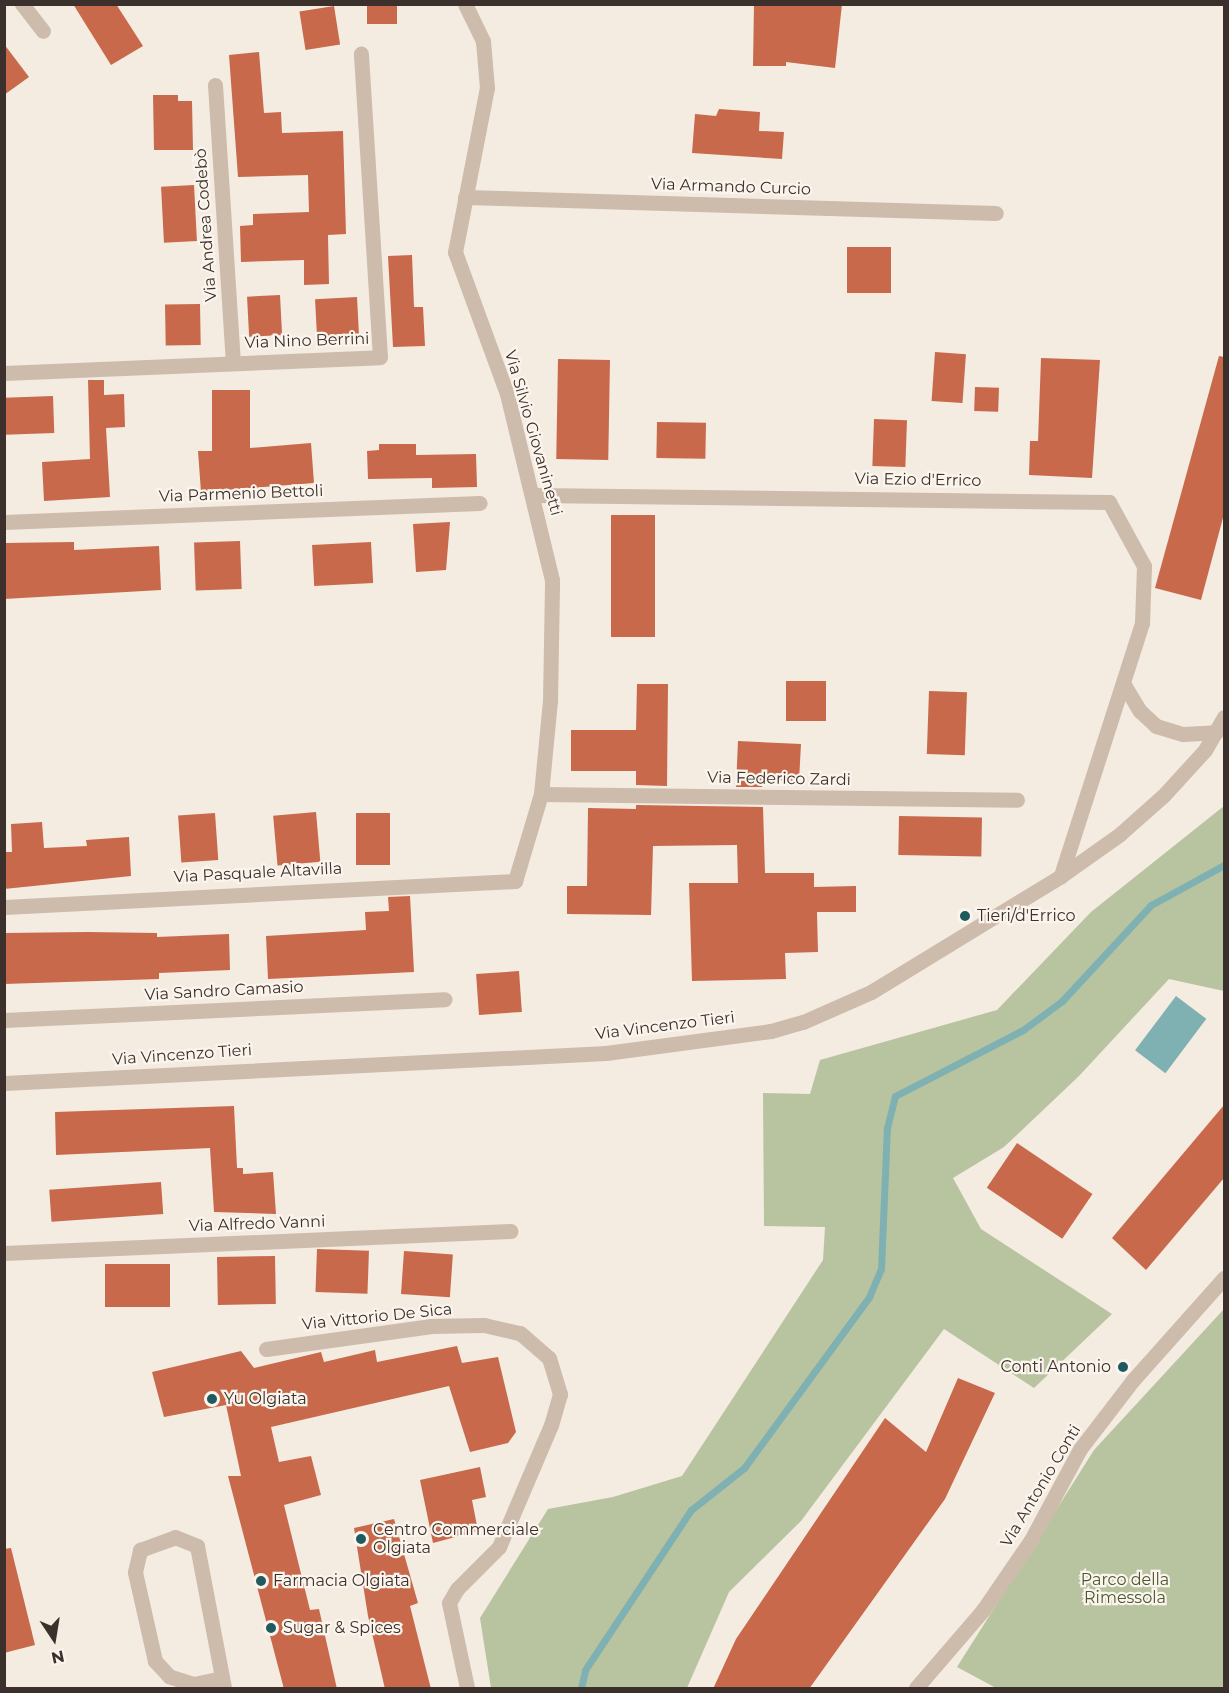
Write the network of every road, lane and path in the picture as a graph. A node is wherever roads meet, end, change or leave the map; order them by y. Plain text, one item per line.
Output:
1 (22, 4) edge
2 (465, 4) edge
3 (43, 32) dead end
4 (361, 54) dead end
5 (215, 85) dead end
6 (465, 197) junction
7 (996, 213) dead end
8 (233, 362) junction
9 (4, 373) edge
10 (534, 495) junction
11 (480, 502) dead end
12 (4, 522) edge
13 (1123, 683) junction
14 (1224, 717) edge
15 (1216, 732) junction
16 (541, 794) junction
17 (1017, 800) dead end
18 (1061, 876) junction
19 (514, 881) joint
20 (4, 907) edge
21 (446, 999) dead end
22 (4, 1020) edge
23 (4, 1083) edge
24 (510, 1231) dead end
25 (4, 1253) edge
26 (1224, 1278) edge
27 (266, 1349) dead end
28 (223, 1683) edge
29 (467, 1689) edge
30 (916, 1689) edge

1 - 3 street
2 - 6 street, Via Silvio Giovaninetti
4 - 8 street, Via Nino Berrini
5 - 8 street, Via Andrea Codebò
6 - 7 street, Via Armando Curcio
6 - 10 street, Via Silvio Giovaninetti
8 - 9 street, Via Nino Berrini
10 - 13 street, Via Ezio d'Errico
10 - 16 street, Via Silvio Giovaninetti
11 - 12 street, Via Parmenio Bettoli
13 - 15 street
13 - 18 street, Via Ezio d'Errico
14 - 15 street, Via Vincenzo Tieri
15 - 18 street, Via Vincenzo Tieri
16 - 17 street, Via Federico Zardi
16 - 19 street, Via Silvio Giovaninetti
18 - 23 street, Via Vincenzo Tieri
19 - 20 street, Via Pasquale Altavilla
21 - 22 street, Via Sandro Camasio
24 - 25 street, Via Alfredo Vanni
26 - 30 street, Via Antonio Conti
27 - 29 street, Via Vittorio De Sica
28 - 28 street

